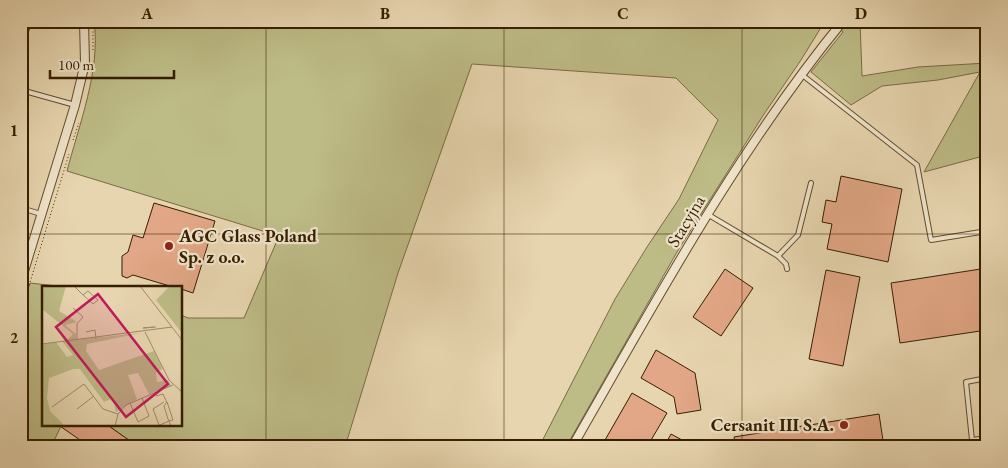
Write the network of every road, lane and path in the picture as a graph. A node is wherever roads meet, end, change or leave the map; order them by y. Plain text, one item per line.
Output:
1 (84, 21) edge
2 (843, 21) edge
3 (801, 74) junction
4 (21, 90) edge
5 (75, 105) junction
6 (811, 183) dead end
7 (21, 208) edge
8 (41, 214) junction
9 (707, 214) junction
10 (987, 231) edge
11 (778, 256) junction
12 (787, 269) dead end
13 (21, 281) edge
14 (987, 378) edge
15 (987, 438) edge
16 (572, 447) edge

1 - 5 street
2 - 3 street, Stacyjna
3 - 9 street, Stacyjna
3 - 10 lane
4 - 5 lane
5 - 8 street
6 - 11 lane
7 - 8 lane
8 - 13 street
9 - 11 lane
9 - 16 street, Stacyjna
11 - 12 lane
14 - 15 lane

